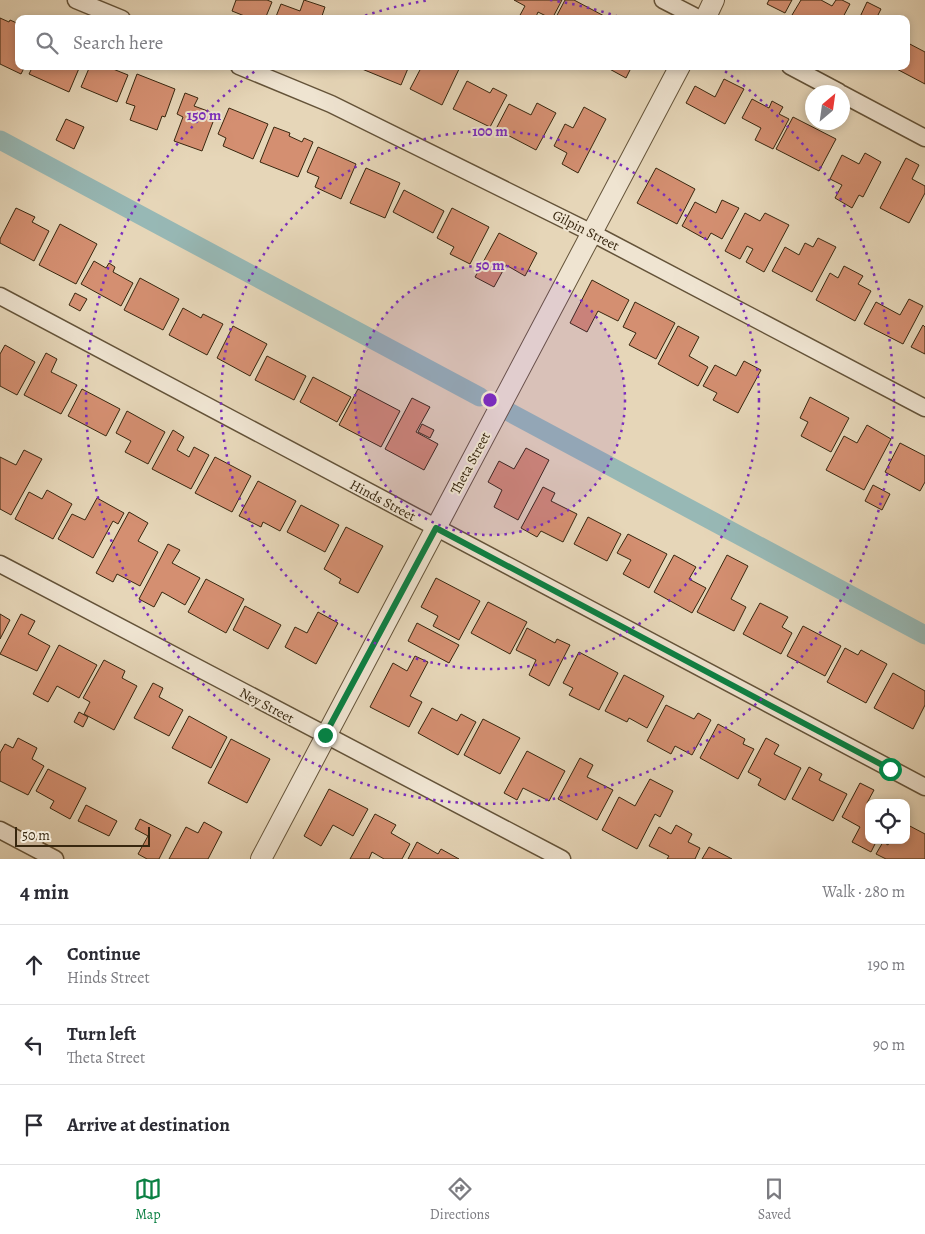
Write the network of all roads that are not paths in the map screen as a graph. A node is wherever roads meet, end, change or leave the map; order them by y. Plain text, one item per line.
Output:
1 (76, 0) edge
2 (663, 0) edge
3 (714, 0) edge
4 (112, 15) edge
5 (692, 15) edge
6 (707, 15) edge
7 (249, 70) edge
8 (678, 70) edge
9 (798, 70) edge
10 (826, 85) edge
11 (850, 98) edge
12 (925, 138) edge
13 (592, 233) junction
14 (0, 296) edge
15 (925, 408) edge
16 (436, 528) junction
17 (0, 564) edge
18 (325, 735) junction
19 (925, 788) edge
20 (0, 830) edge
21 (55, 859) edge
22 (261, 859) edge
23 (562, 859) edge

1 - 4 street
2 - 5 street
3 - 6 street
7 - 13 street, Gilpin Street
8 - 13 street, Theta Street
9 - 10 street
11 - 12 street
13 - 15 street, Gilpin Street
13 - 16 street, Theta Street
14 - 16 street, Hinds Street
16 - 18 street, Theta Street
16 - 19 street, Hinds Street
17 - 18 street, Ney Street
18 - 22 street, Theta Street
18 - 23 street, Ney Street
20 - 21 street

